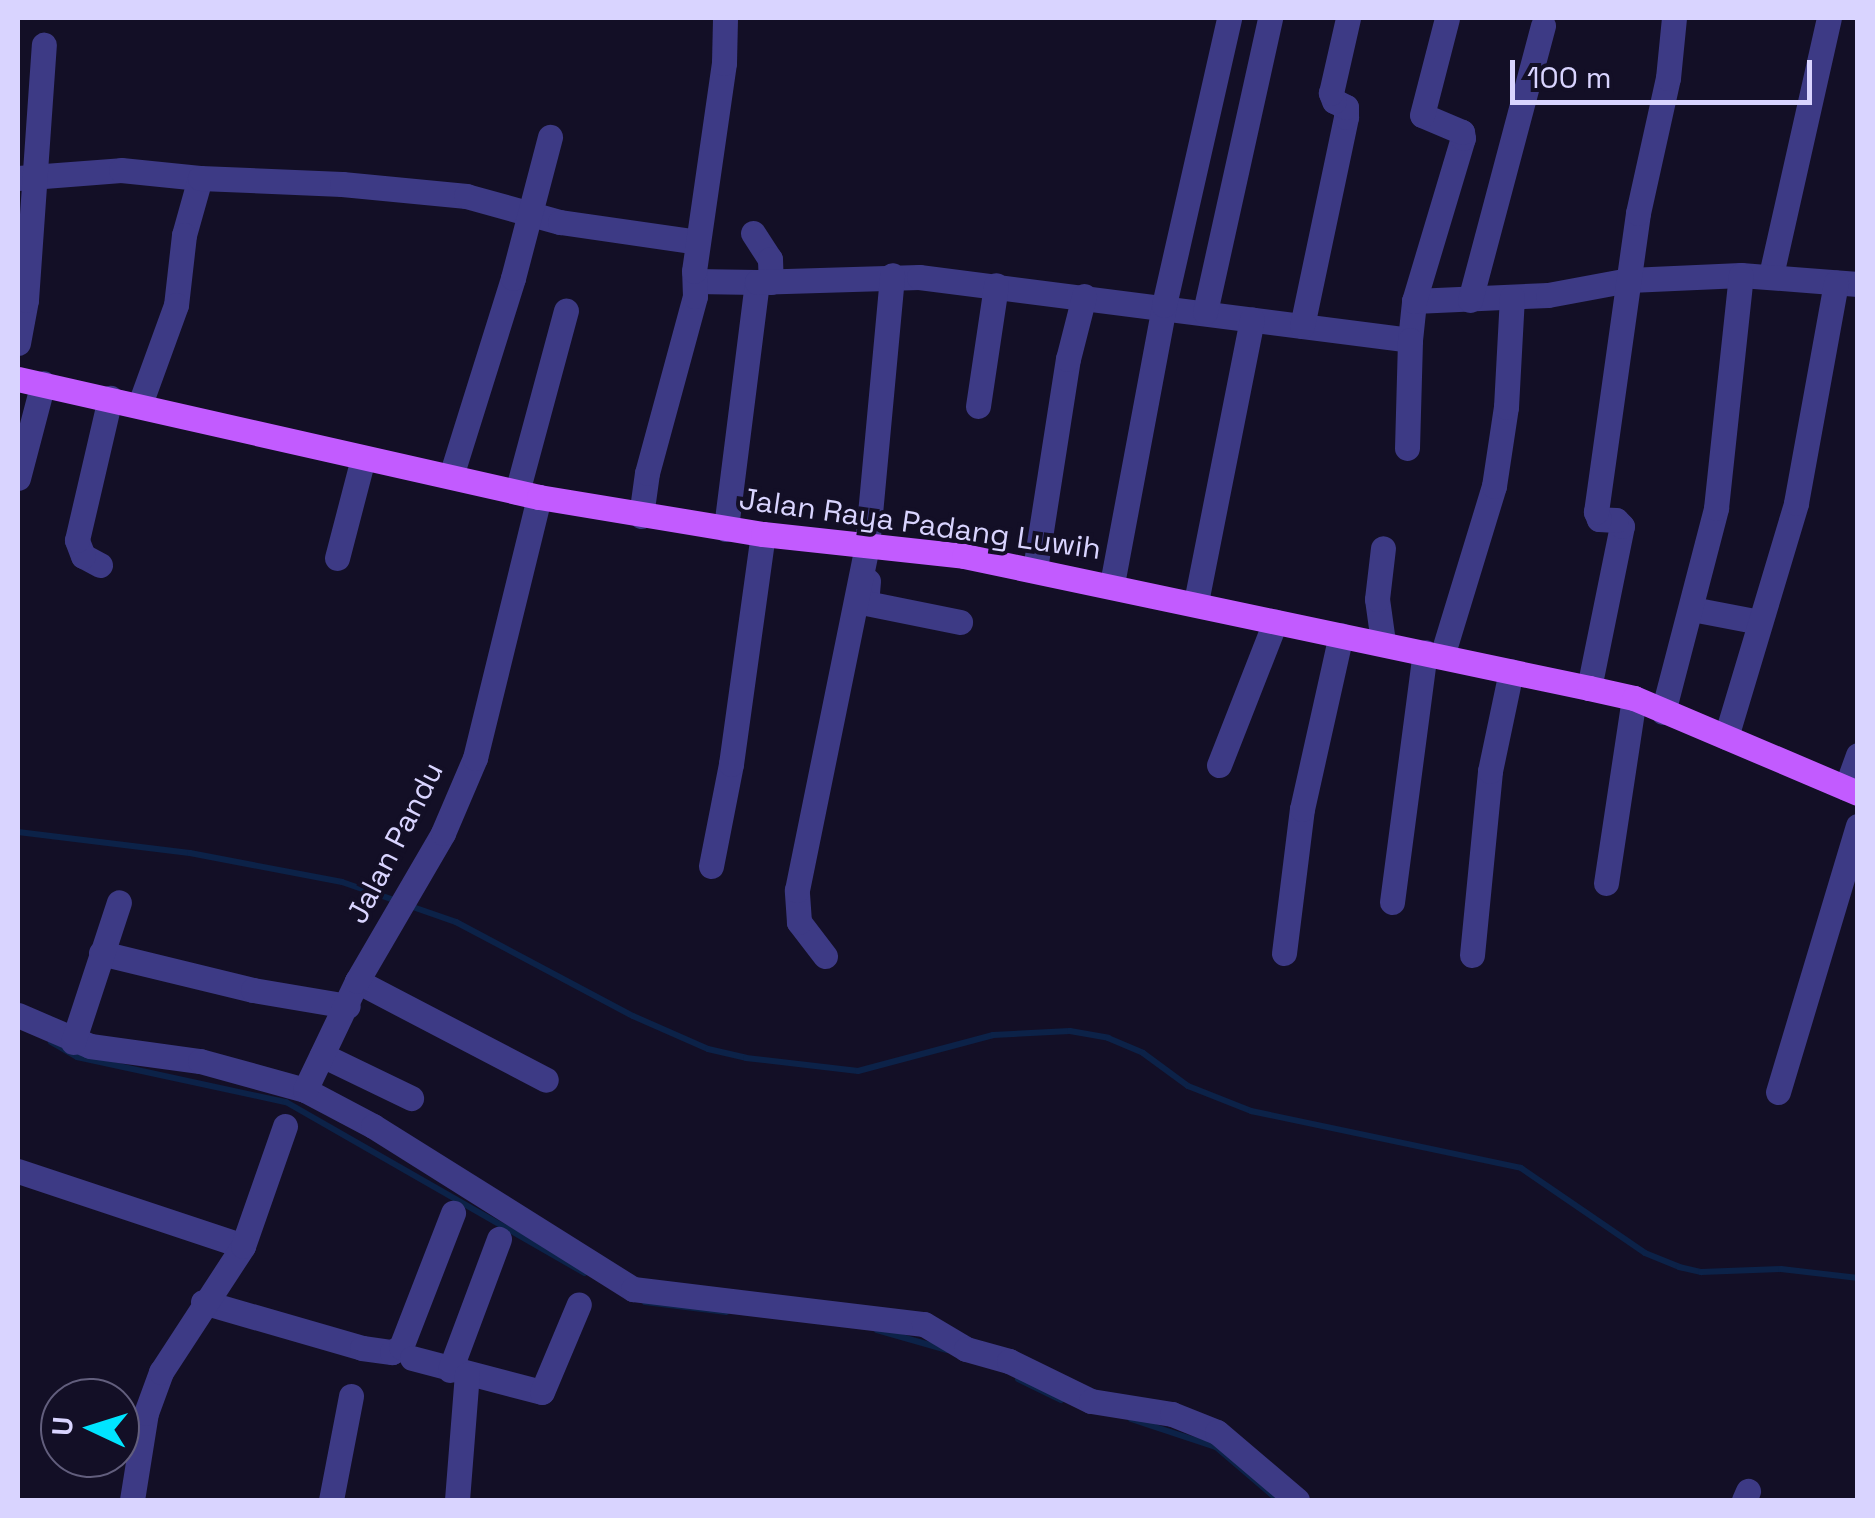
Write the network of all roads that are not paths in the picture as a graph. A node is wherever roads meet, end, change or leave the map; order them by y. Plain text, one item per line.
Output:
1 (725, 18) edge
2 (1230, 18) edge
3 (1270, 18) edge
4 (1348, 18) edge
5 (1447, 18) edge
6 (1674, 18) edge
7 (1828, 18) edge
8 (1543, 26) dead end
9 (44, 46) dead end
10 (550, 137) dead end
11 (200, 178) junction
12 (26, 179) edge
13 (531, 214) junction
14 (753, 233) dead end
15 (698, 242) junction
16 (1740, 274) junction
17 (892, 275) junction
18 (1770, 275) junction
19 (1629, 280) junction
20 (695, 281) junction
21 (764, 282) junction
22 (1847, 283) edge
23 (996, 285) junction
24 (1084, 296) junction
25 (1512, 297) junction
26 (1470, 300) junction
27 (1414, 301) junction
28 (1164, 306) junction
29 (566, 310) dead end
30 (1204, 312) junction
31 (1252, 318) junction
32 (1302, 326) junction
33 (1410, 340) junction
34 (18, 342) edge
35 (30, 381) edge
36 (110, 398) junction
37 (140, 404) junction
38 (978, 406) dead end
39 (1407, 448) dead end
40 (363, 458) junction
41 (451, 476) junction
42 (18, 478) edge
43 (528, 494) junction
44 (641, 516) junction
45 (726, 528) junction
46 (763, 534) junction
47 (870, 546) junction
48 (1384, 548) dead end
49 (337, 558) dead end
50 (100, 565) dead end
51 (1035, 570) junction
52 (1112, 584) junction
53 (1196, 602) junction
54 (1692, 609) junction
55 (960, 622) dead end
56 (1275, 622) junction
57 (1760, 622) junction
58 (1341, 634) junction
59 (1383, 642) junction
60 (1433, 654) junction
61 (1511, 672) junction
62 (1589, 688) junction
63 (1634, 698) junction
64 (1663, 712) junction
65 (1726, 738) junction
66 (1858, 756) edge
67 (1220, 765) dead end
68 (1852, 790) edge
69 (1858, 826) edge
70 (711, 866) dead end
71 (1606, 882) dead end
72 (119, 902) dead end
73 (1392, 902) dead end
74 (101, 953) junction
75 (1284, 953) dead end
76 (1472, 955) dead end
77 (825, 956) dead end
78 (357, 981) junction
79 (348, 1006) junction
80 (18, 1015) edge
81 (73, 1042) junction
82 (322, 1055) junction
83 (546, 1080) dead end
84 (305, 1090) junction
85 (1778, 1092) dead end
86 (410, 1098) dead end
87 (285, 1126) dead end
88 (18, 1171) edge
89 (453, 1213) dead end
90 (499, 1239) dead end
91 (242, 1246) junction
92 (202, 1302) junction
93 (579, 1304) dead end
94 (412, 1358) dead end
95 (459, 1372) junction
96 (351, 1396) dead end
97 (132, 1500) edge
98 (331, 1500) edge
99 (457, 1500) edge
100 (1297, 1500) edge

1 - 15 street
2 - 28 street
3 - 30 street
4 - 32 street
5 - 27 street
6 - 19 street
7 - 18 street
8 - 26 street
9 - 12 street
10 - 13 street
11 - 12 street
11 - 13 street
11 - 37 street
12 - 34 street
13 - 15 street
13 - 41 street
14 - 21 street
15 - 20 street
16 - 18 street
16 - 19 street
16 - 54 street
17 - 21 street
17 - 23 street
17 - 47 street
18 - 22 street
19 - 25 street
19 - 62 street
20 - 21 street
20 - 44 street
21 - 45 street
22 - 57 street
23 - 24 street
23 - 38 street
24 - 28 street
24 - 51 street
25 - 26 street
25 - 60 street
26 - 27 street
27 - 33 street
28 - 30 street
28 - 52 street
29 - 43 street, Jalan Pandu
30 - 31 street
31 - 32 street
31 - 53 street
32 - 33 street
33 - 39 street
35 - 36 main road, Jalan Raya Padang Luwih
35 - 42 street
36 - 37 main road, Jalan Raya Padang Luwih
36 - 50 street
37 - 40 main road, Jalan Raya Padang Luwih
40 - 41 main road, Jalan Raya Padang Luwih
40 - 49 street
41 - 43 main road, Jalan Raya Padang Luwih
43 - 44 main road, Jalan Raya Padang Luwih
43 - 78 street, Jalan Pandu
44 - 45 main road, Jalan Raya Padang Luwih
45 - 46 main road, Jalan Raya Padang Luwih
46 - 47 main road, Jalan Raya Padang Luwih
46 - 70 street
47 - 51 main road, Jalan Raya Padang Luwih
47 - 55 street
47 - 77 street
48 - 59 street
51 - 52 main road, Jalan Raya Padang Luwih
52 - 53 main road, Jalan Raya Padang Luwih
53 - 56 main road, Jalan Raya Padang Luwih
54 - 57 street
54 - 64 street
56 - 58 main road, Jalan Raya Padang Luwih
56 - 67 street
57 - 65 street
58 - 59 main road, Jalan Raya Padang Luwih
58 - 75 street
59 - 60 main road, Jalan Raya Padang Luwih
60 - 61 main road, Jalan Raya Padang Luwih
60 - 73 street
61 - 62 main road, Jalan Raya Padang Luwih
61 - 76 street
62 - 63 main road, Jalan Raya Padang Luwih
63 - 64 main road, Jalan Raya Padang Luwih
63 - 71 street
64 - 65 main road, Jalan Raya Padang Luwih
65 - 68 main road, Jalan Raya Padang Luwih
66 - 68 street
69 - 85 street
72 - 74 street
74 - 79 street
74 - 81 street
78 - 79 street, Jalan Pandu
78 - 83 street
79 - 82 street, Jalan Pandu
80 - 81 street
81 - 84 street
82 - 84 street, Jalan Pandu
82 - 86 street
84 - 100 street
87 - 91 street
88 - 91 street
89 - 92 street
90 - 95 street
91 - 92 street
92 - 97 street
93 - 95 street
94 - 95 street
95 - 99 street
96 - 98 street

